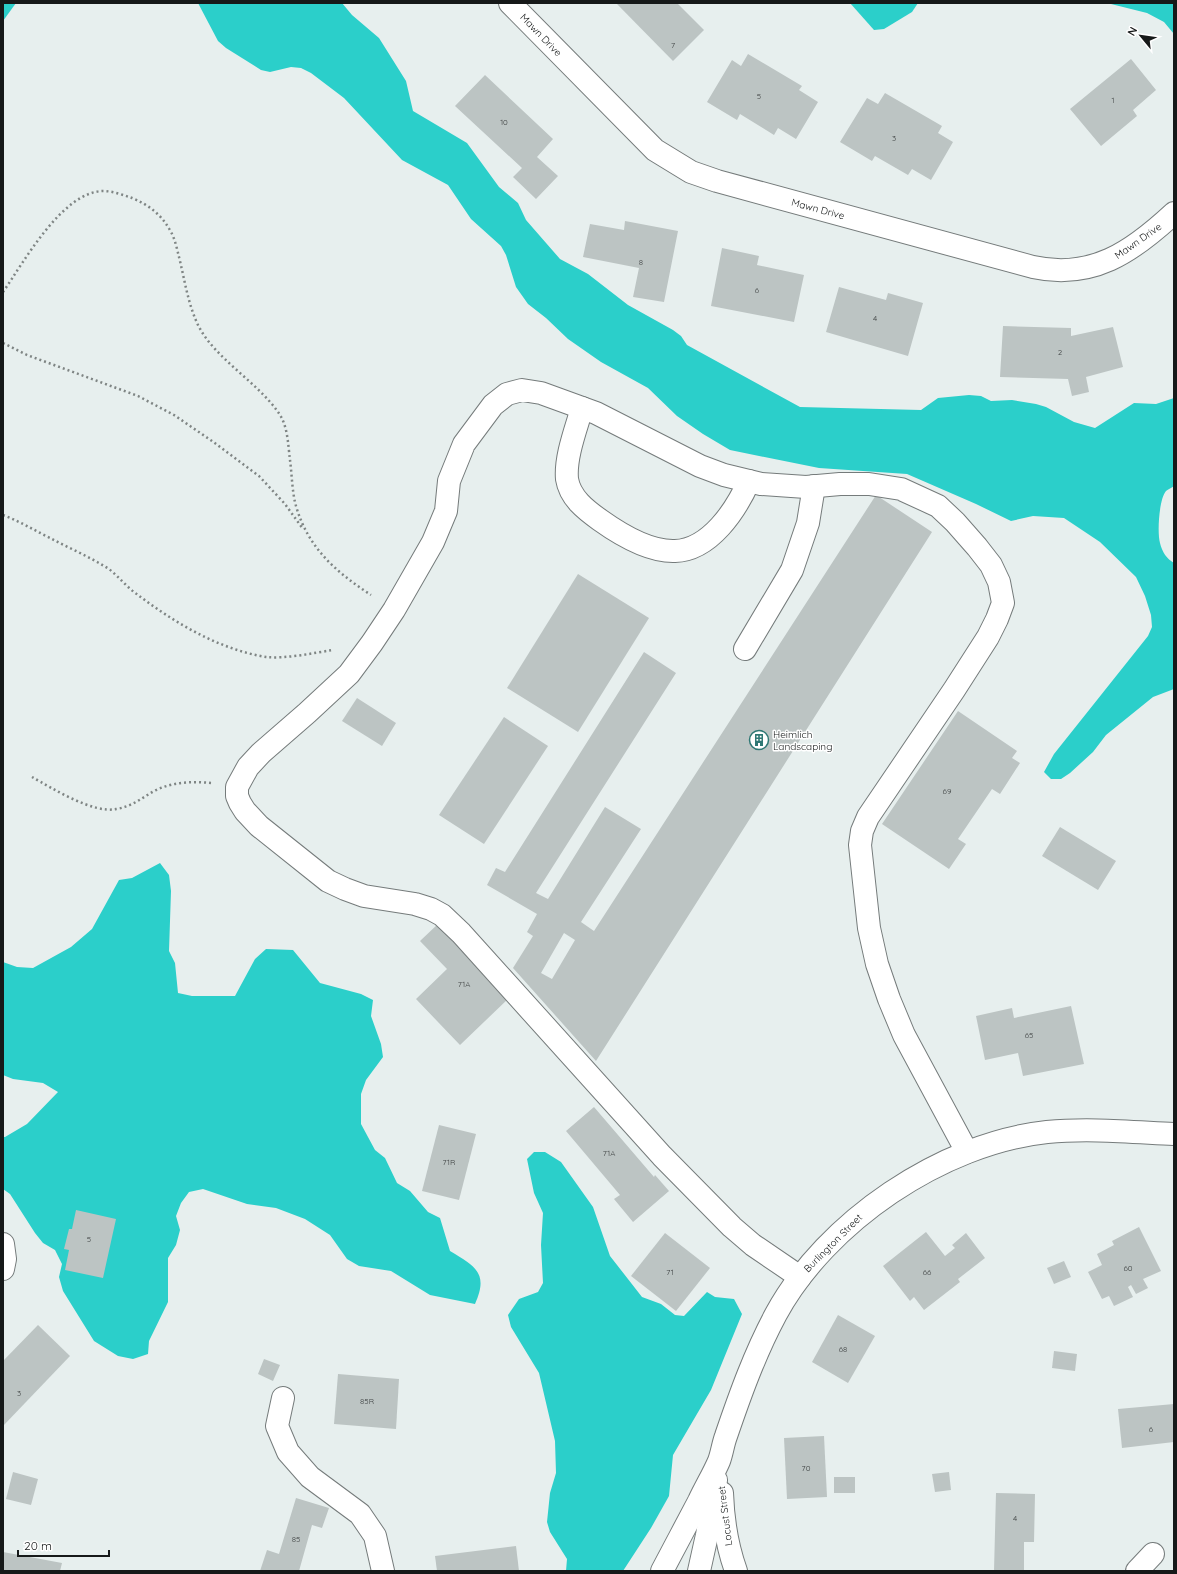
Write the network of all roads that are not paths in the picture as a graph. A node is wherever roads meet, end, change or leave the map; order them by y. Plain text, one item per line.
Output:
1 (510, 3) edge
2 (1174, 213) edge
3 (582, 408) junction
4 (749, 481) junction
5 (814, 486) junction
6 (745, 649) dead end
7 (1174, 1134) edge
8 (966, 1152) junction
9 (3, 1244) edge
10 (3, 1269) edge
11 (800, 1277) junction
12 (283, 1398) dead end
13 (720, 1460) junction
14 (1153, 1554) dead end
15 (384, 1571) edge
16 (662, 1571) edge
17 (699, 1571) edge
18 (736, 1571) edge
19 (1137, 1571) edge

1 - 2 street, Mawn Drive
3 - 4 street
3 - 4 street
3 - 11 street
4 - 5 street
5 - 6 street
5 - 8 street
7 - 8 street, Burlington Street
8 - 11 street, Burlington Street
9 - 10 street
11 - 13 street, Burlington Street
12 - 15 street
13 - 16 street, Burlington Street
13 - 17 street
13 - 18 street, Locust Street
14 - 19 street

